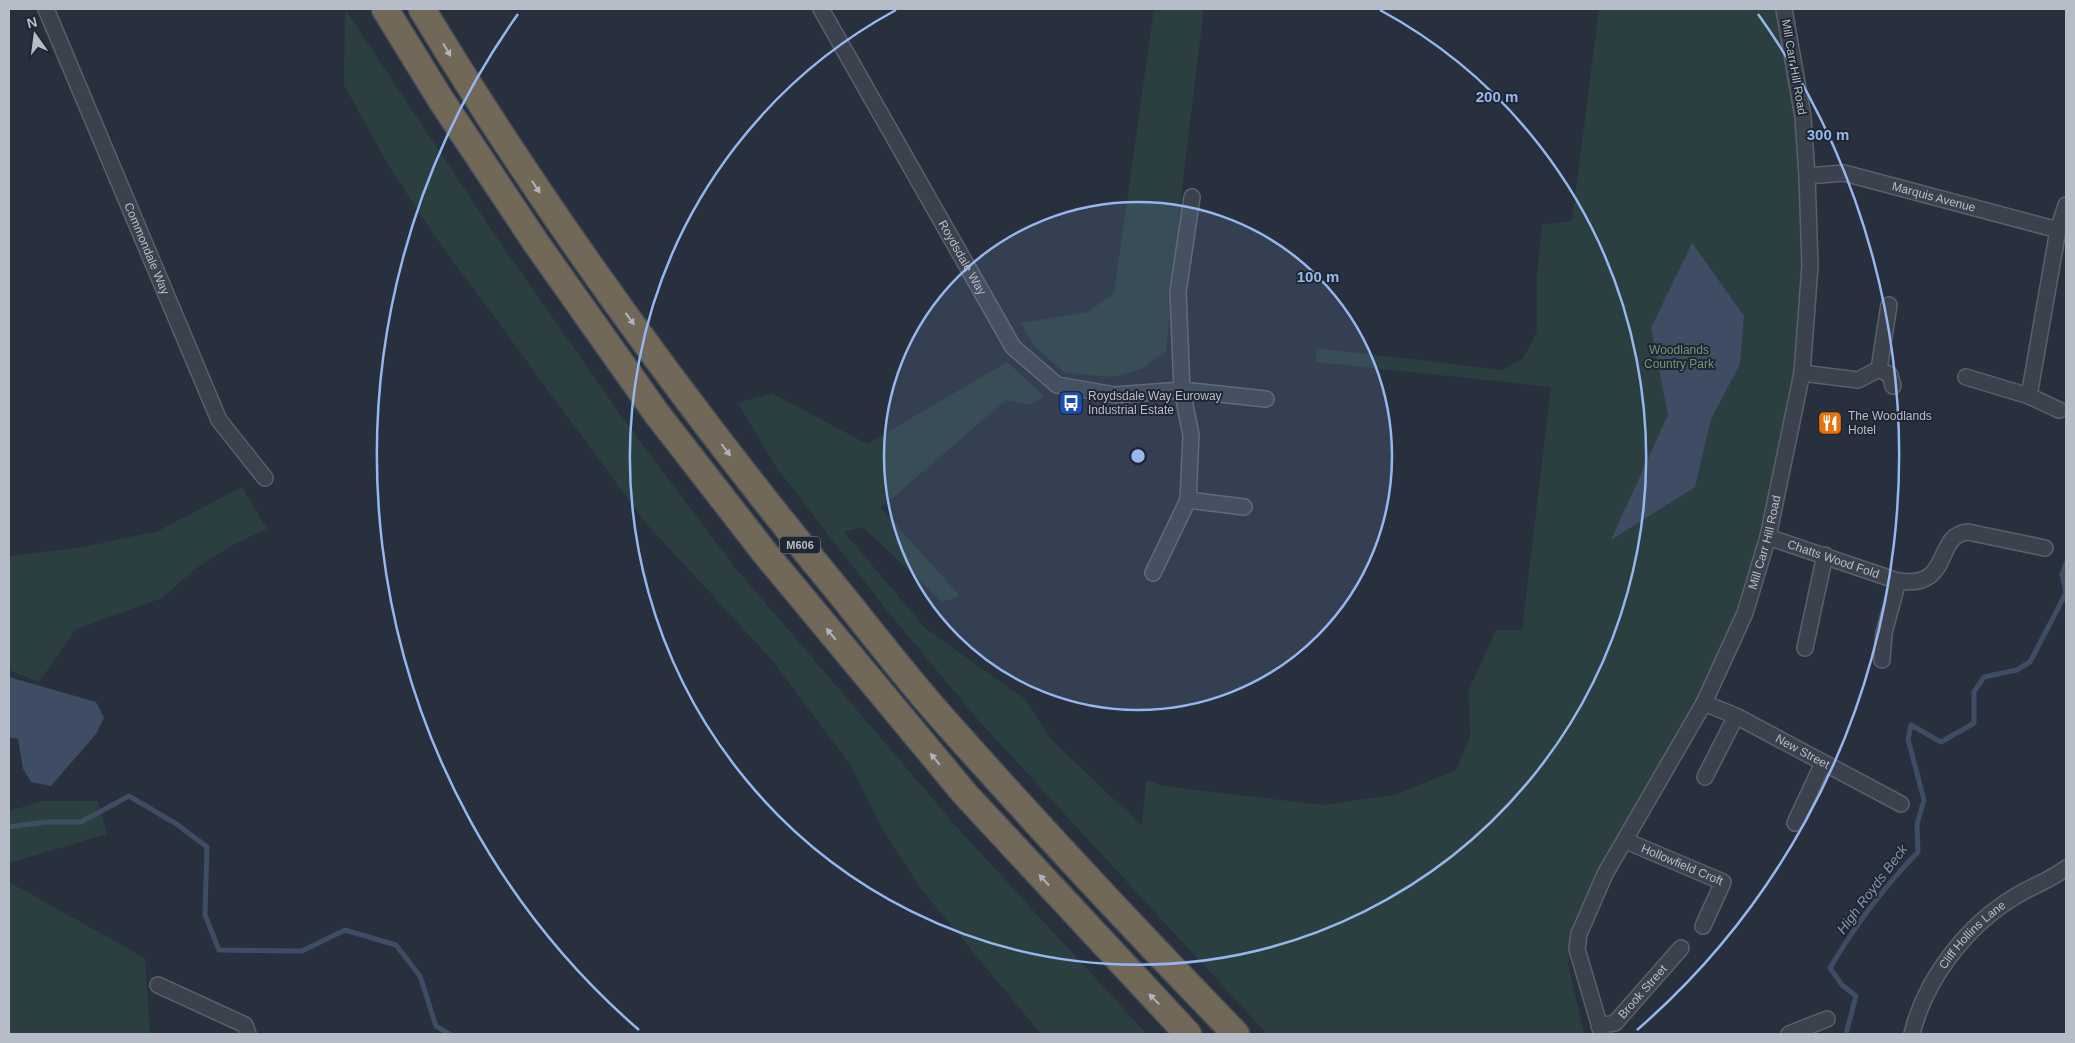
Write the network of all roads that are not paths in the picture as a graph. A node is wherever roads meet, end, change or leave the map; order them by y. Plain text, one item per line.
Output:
1 (46, 9) edge
2 (385, 9) edge
3 (422, 9) edge
4 (821, 9) edge
5 (1784, 9) edge
6 (1807, 176) junction
7 (1192, 197) dead end
8 (2066, 205) edge
9 (2058, 230) junction
10 (1889, 305) dead end
11 (1879, 369) junction
12 (1802, 373) junction
13 (1966, 377) dead end
14 (1893, 386) dead end
15 (1182, 390) junction
16 (2029, 396) junction
17 (1266, 399) dead end
18 (2059, 410) dead end
19 (265, 478) dead end
20 (1188, 500) junction
21 (1244, 507) dead end
22 (1768, 537) junction
23 (2045, 548) dead end
24 (1825, 555) junction
25 (1153, 573) dead end
26 (1898, 581) junction
27 (1804, 648) dead end
28 (1882, 660) dead end
29 (1704, 703) junction
30 (1736, 716) junction
31 (1823, 763) junction
32 (1705, 777) dead end
33 (1901, 804) dead end
34 (1795, 823) dead end
35 (1626, 841) junction
36 (2066, 868) edge
37 (1703, 926) dead end
38 (1681, 948) dead end
39 (158, 985) dead end
40 (1827, 1019) dead end
41 (1601, 1030) edge
42 (248, 1034) edge
43 (1188, 1034) edge
44 (1236, 1034) edge
45 (1789, 1034) edge
46 (1912, 1034) edge

1 - 19 street, Commondale Way
43 -> 2 highway, M606
3 -> 44 highway, M606
4 - 15 street, Roydsdale Way
5 - 6 street, Mill Carr Hill Road
6 - 9 street, Marquis Avenue
6 - 12 street, Mill Carr Hill Road
7 - 15 street
8 - 9 street
9 - 16 street
10 - 11 street
11 - 12 street
11 - 14 street
12 - 22 street, Mill Carr Hill Road
13 - 16 street
15 - 17 street, Roydsdale Way
15 - 20 street
16 - 18 street
20 - 21 street
20 - 25 street
22 - 24 street, Chatts Wood Fold
22 - 29 street, Mill Carr Hill Road
23 - 26 street, Chatts Wood Fold
24 - 26 street, Chatts Wood Fold
24 - 27 street
26 - 28 street
29 - 30 street, New Street
29 - 35 street, Mill Carr Hill Road
30 - 31 street, New Street
30 - 32 street
31 - 33 street, New Street
31 - 34 street
35 - 37 street, Hollowfield Croft
35 - 41 street, Mill Carr Hill Road
36 - 46 street, Cliff Hollins Lane
38 - 41 street, Brook Street
39 - 42 street
40 - 45 street

